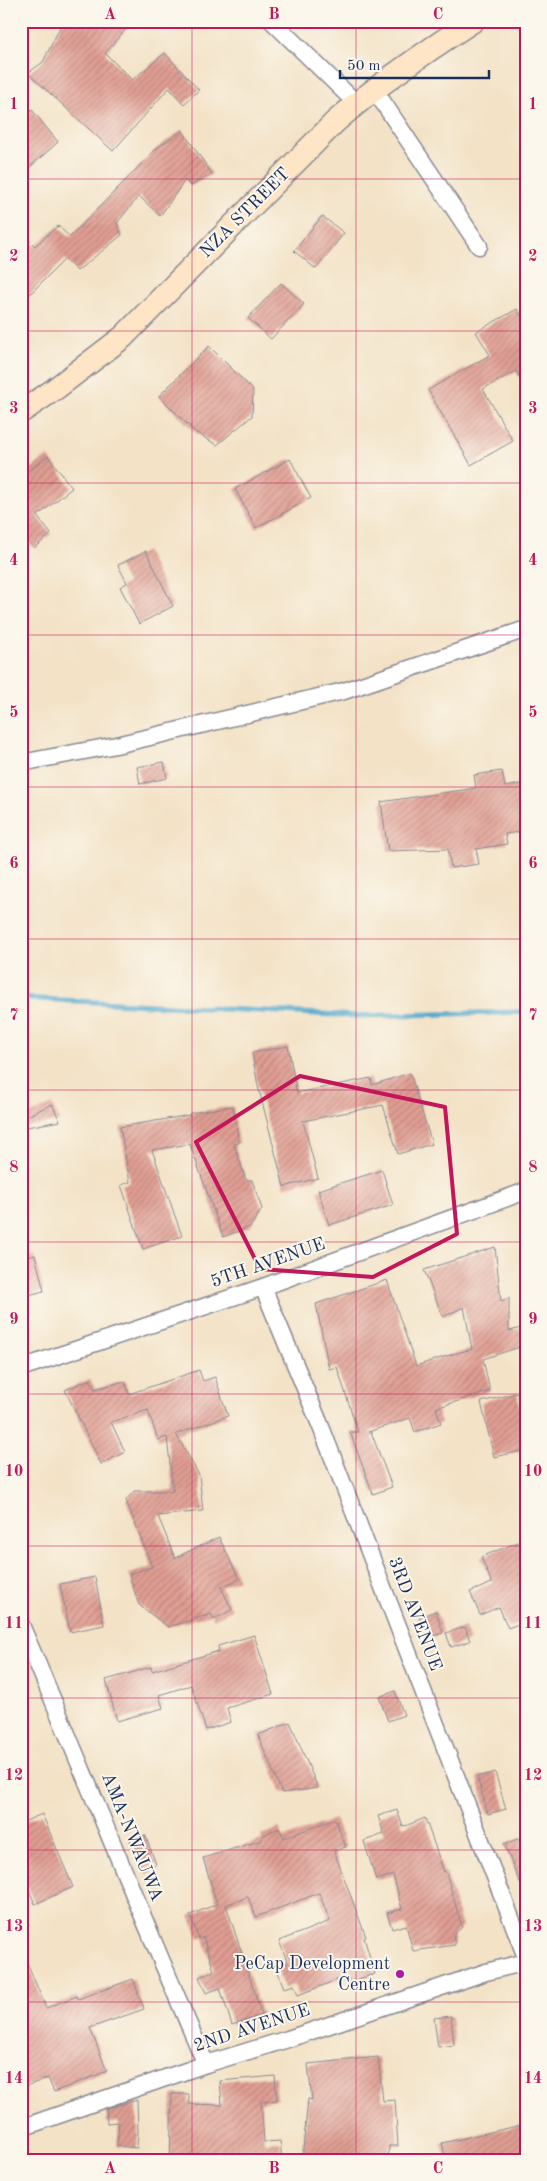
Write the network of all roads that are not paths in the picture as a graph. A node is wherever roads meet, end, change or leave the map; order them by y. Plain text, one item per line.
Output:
1 (272, 21) edge
2 (473, 21) edge
3 (374, 90) junction
4 (356, 103) junction
5 (479, 246) dead end
6 (21, 412) edge
7 (526, 629) edge
8 (21, 763) edge
9 (526, 1191) edge
10 (264, 1287) junction
11 (21, 1368) edge
12 (21, 1626) edge
13 (526, 1957) edge
14 (526, 1962) edge
15 (206, 2064) junction
16 (21, 2128) edge

1 - 4 street
2 - 3 street, NZA STREET
3 - 4 street, NZA STREET
3 - 5 street
4 - 6 street, NZA STREET
7 - 8 street
9 - 10 street, 5TH AVENUE
10 - 11 street, 5TH AVENUE
10 - 13 street, 3RD AVENUE
12 - 15 street, AMA-NWAUWA
14 - 15 street, 2ND AVENUE
15 - 16 street, 2ND AVENUE

